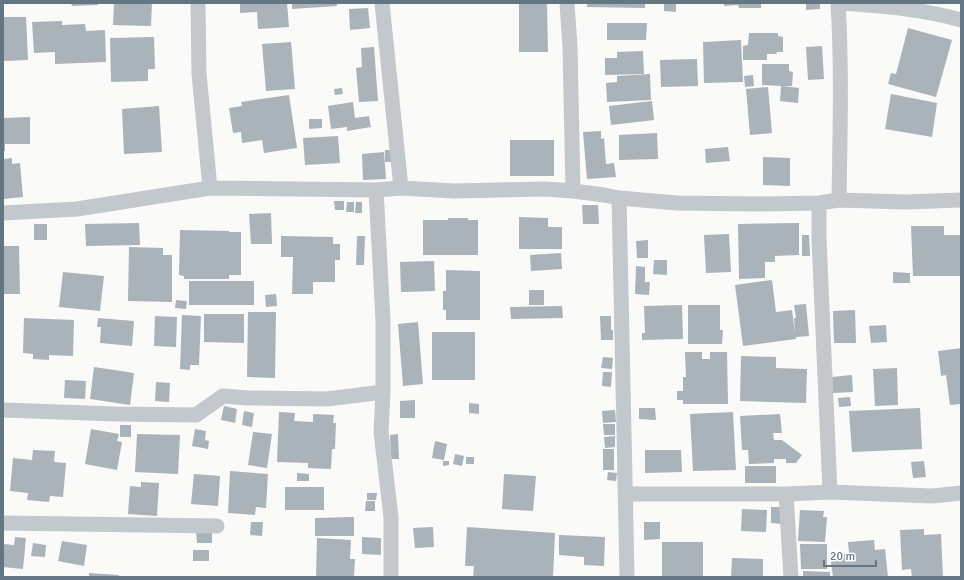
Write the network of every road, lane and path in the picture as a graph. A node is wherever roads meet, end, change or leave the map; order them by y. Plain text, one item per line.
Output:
1 (198, 3) edge
2 (382, 3) edge
3 (567, 3) edge
4 (838, 3) edge
5 (842, 3) edge
6 (953, 13) edge
7 (210, 188) junction
8 (401, 188) junction
9 (376, 190) junction
10 (573, 191) junction
11 (619, 198) junction
12 (839, 200) junction
13 (961, 200) edge
14 (819, 203) junction
15 (3, 213) edge
16 (383, 392) junction
17 (3, 410) edge
18 (830, 492) junction
19 (961, 493) edge
20 (625, 494) junction
21 (786, 494) junction
22 (3, 523) edge
23 (217, 526) dead end
24 (391, 577) edge
25 (627, 577) edge
26 (791, 577) edge

1 - 7 street
2 - 8 street
3 - 10 street
4 - 12 street
5 - 6 street
7 - 9 street
7 - 15 street
8 - 9 street
8 - 10 street
9 - 16 street
10 - 11 street
11 - 14 street
11 - 20 street
12 - 13 street
12 - 14 street
14 - 18 street
16 - 17 street
16 - 24 street
18 - 19 street
18 - 21 street
20 - 21 street
20 - 25 street
21 - 26 street
22 - 23 street

